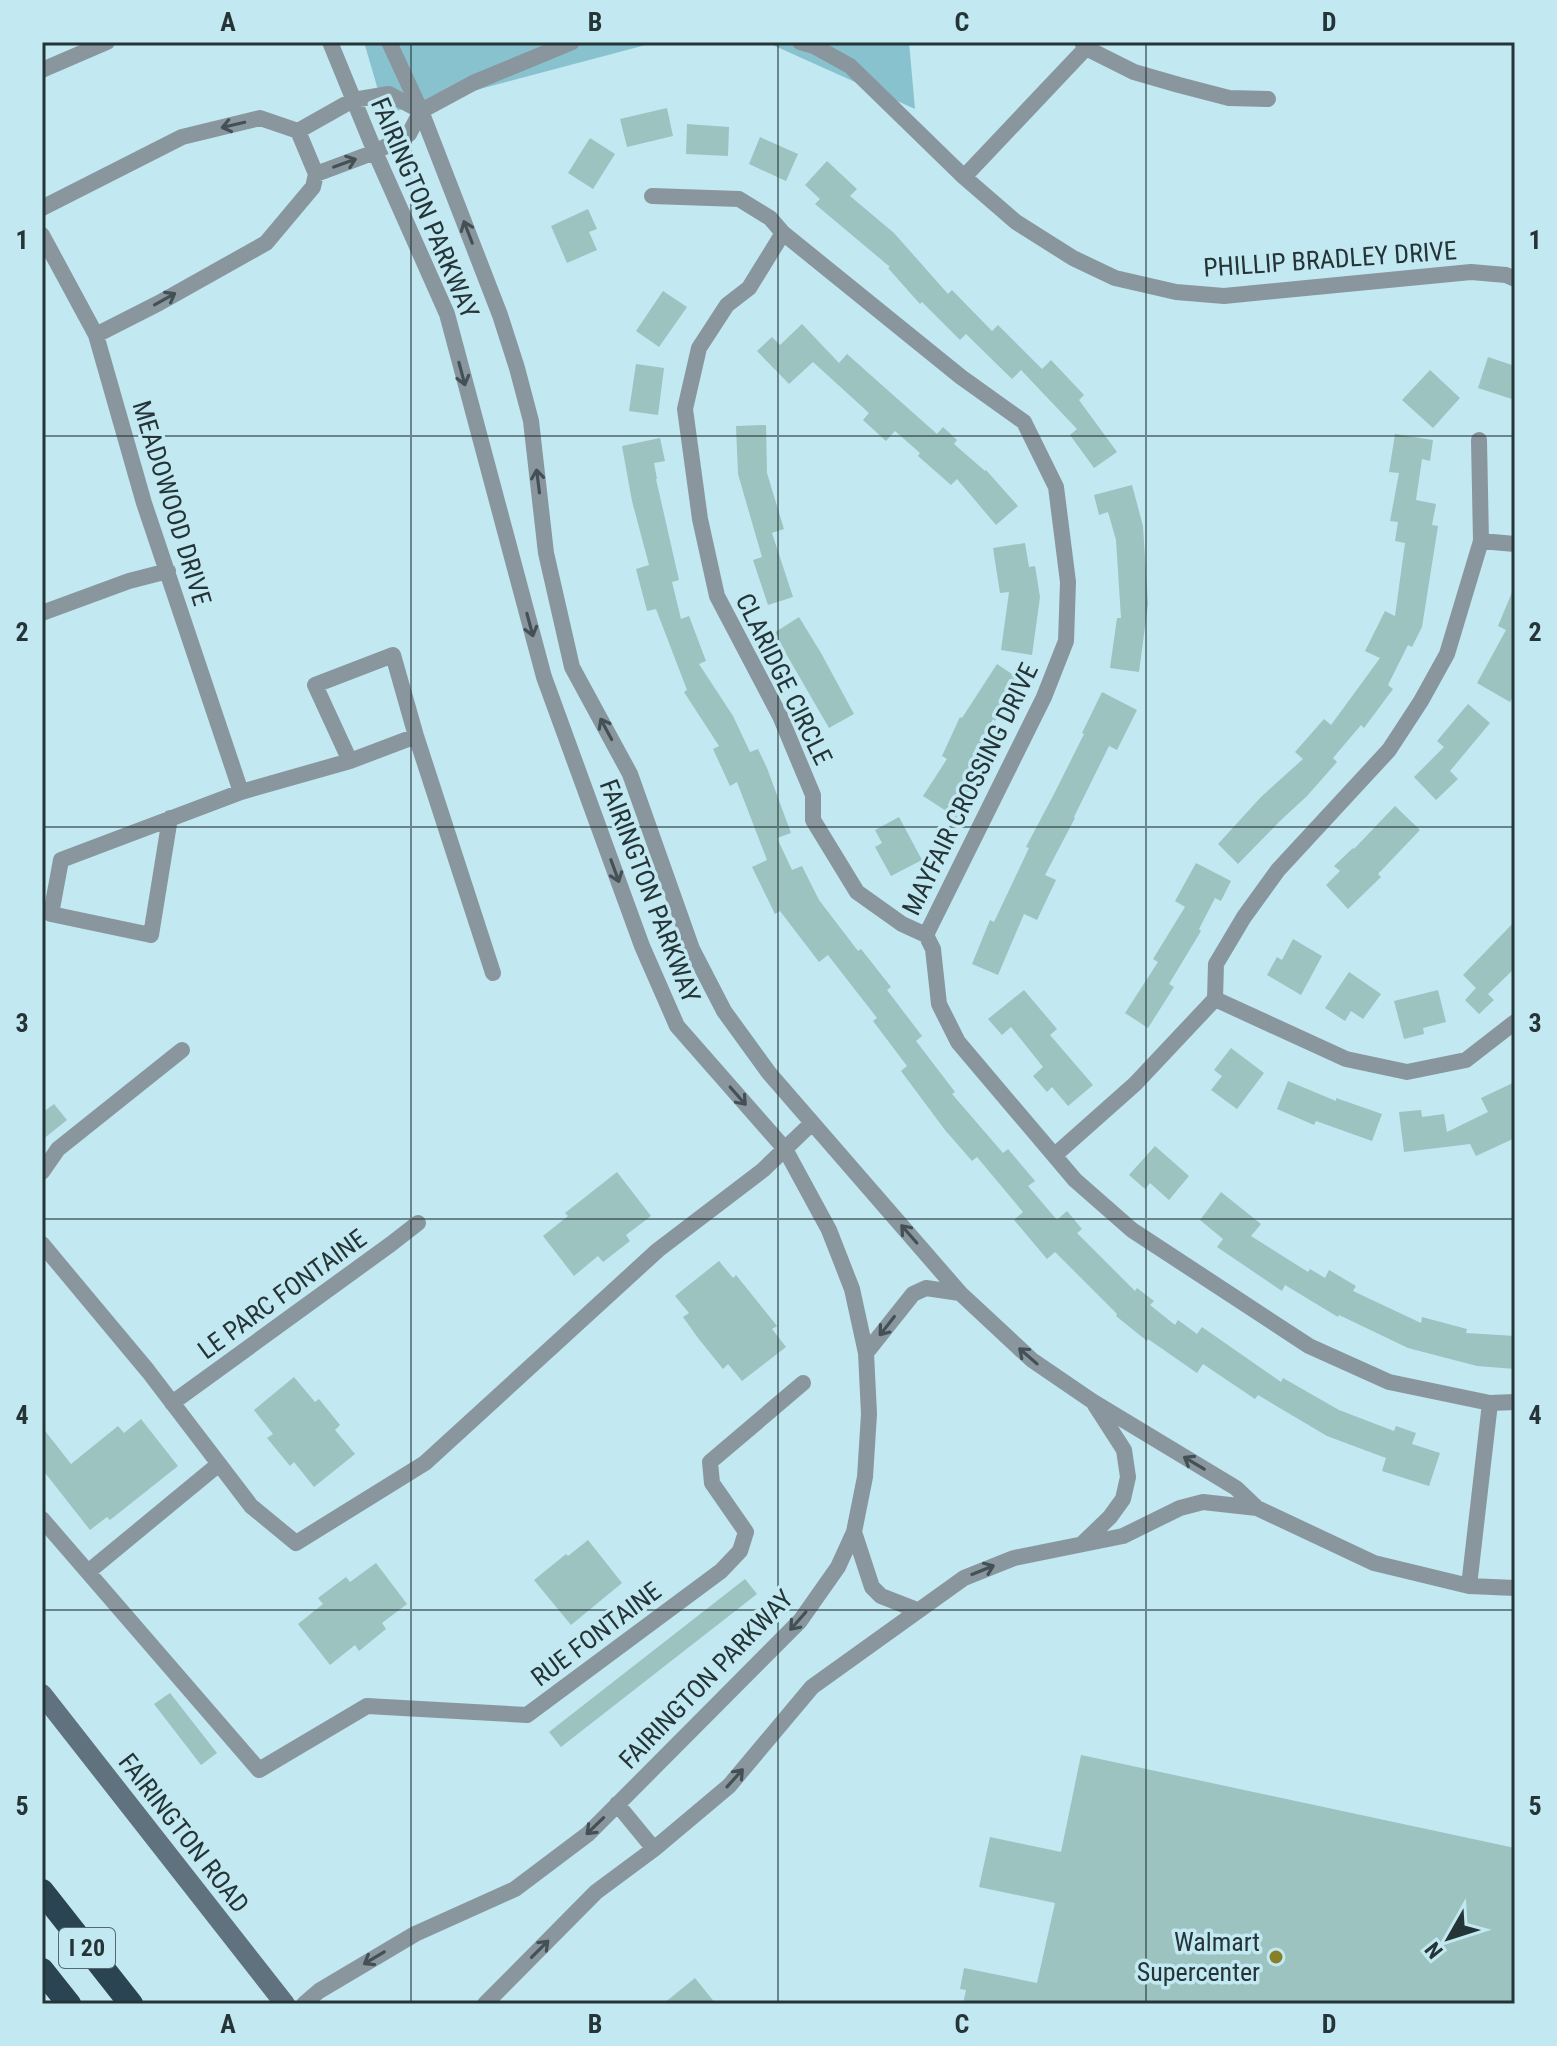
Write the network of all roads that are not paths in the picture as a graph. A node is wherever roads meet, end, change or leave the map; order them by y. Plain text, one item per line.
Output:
1 (107, 42) edge
2 (330, 42) edge
3 (389, 42) edge
4 (572, 42) edge
5 (800, 42) edge
6 (1084, 45) edge
7 (42, 70) edge
8 (1268, 99) dead end
9 (353, 100) junction
10 (421, 111) junction
11 (298, 131) junction
12 (375, 152) junction
13 (316, 174) junction
14 (964, 177) junction
15 (652, 196) dead end
16 (42, 208) edge
17 (783, 233) junction
18 (42, 235) edge
19 (1515, 279) edge
20 (96, 335) junction
21 (1479, 440) dead end
22 (1481, 541) junction
23 (1515, 544) edge
24 (168, 571) junction
25 (42, 613) edge
26 (416, 736) junction
27 (350, 761) junction
28 (241, 792) junction
29 (170, 818) junction
30 (926, 935) junction
31 (493, 973) dead end
32 (1215, 999) junction
33 (1515, 1022) edge
34 (182, 1050) dead end
35 (812, 1123) junction
36 (785, 1149) junction
37 (1055, 1155) junction
38 (42, 1172) edge
39 (418, 1223) dead end
40 (42, 1244) edge
41 (960, 1293) junction
42 (866, 1353) junction
43 (803, 1383) dead end
44 (1092, 1401) junction
45 (1515, 1402) edge
46 (172, 1403) junction
47 (1490, 1403) junction
48 (219, 1464) junction
49 (1257, 1508) junction
50 (42, 1519) edge
51 (854, 1532) junction
52 (1083, 1543) junction
53 (88, 1572) junction
54 (1469, 1586) junction
55 (1515, 1588) edge
56 (917, 1610) junction
57 (42, 1694) edge
58 (617, 1804) junction
59 (654, 1849) junction
60 (42, 1891) edge
61 (42, 1970) edge
62 (69, 2004) edge
63 (131, 2004) edge
64 (285, 2004) edge
65 (304, 2004) edge
66 (485, 2004) edge

1 - 7 street
2 - 9 street, FAIRINGTON PARKWAY
3 - 10 street, FAIRINGTON PARKWAY
4 - 10 street
5 - 14 street, PHILLIP BRADLEY DRIVE
6 - 8 street
6 - 14 street
9 - 10 street
9 - 11 street
9 - 12 street, FAIRINGTON PARKWAY
10 - 12 street
35 -> 10 street, FAIRINGTON PARKWAY
11 - 13 street
11 -> 16 street
13 -> 12 street
12 -> 36 street, FAIRINGTON PARKWAY
20 -> 13 street
14 - 19 street, PHILLIP BRADLEY DRIVE
15 - 17 street, MAYFAIR CROSSING DRIVE
17 - 30 street, CLARIDGE CIRCLE
17 - 30 street, MAYFAIR CROSSING DRIVE
18 - 20 street, MEADOWOOD DRIVE
20 - 24 street, MEADOWOOD DRIVE
21 - 22 street
22 - 23 street
22 - 32 street
24 - 25 street
24 - 28 street, MEADOWOOD DRIVE
26 - 27 street
26 - 27 street
26 - 31 street
27 - 28 street
28 - 29 street
29 - 29 street
30 - 37 street, MAYFAIR CROSSING DRIVE
32 - 33 street
32 - 37 street
34 - 38 street
35 - 36 street
41 -> 35 street, FAIRINGTON PARKWAY
36 - 42 street, FAIRINGTON PARKWAY
36 - 48 street
37 - 47 street, MAYFAIR CROSSING DRIVE
39 - 46 street, LE PARC FONTAINE
40 - 46 street
41 -> 42 street
44 -> 41 street, FAIRINGTON PARKWAY
42 - 51 street, FAIRINGTON PARKWAY
43 - 53 street, RUE FONTAINE
49 -> 44 street, FAIRINGTON PARKWAY
44 - 52 street
45 - 47 street, MAYFAIR CROSSING DRIVE
46 - 48 street
47 - 54 street
48 - 53 street
49 - 52 street
49 - 54 street
50 - 53 street
51 - 56 street
51 -> 58 street, FAIRINGTON PARKWAY
56 -> 52 street
54 - 55 street
59 -> 56 street
57 - 64 street, FAIRINGTON ROAD
58 - 59 street
58 -> 65 street, FAIRINGTON PARKWAY
66 -> 59 street
60 - 63 highway, I 20
61 - 62 highway, I 20

